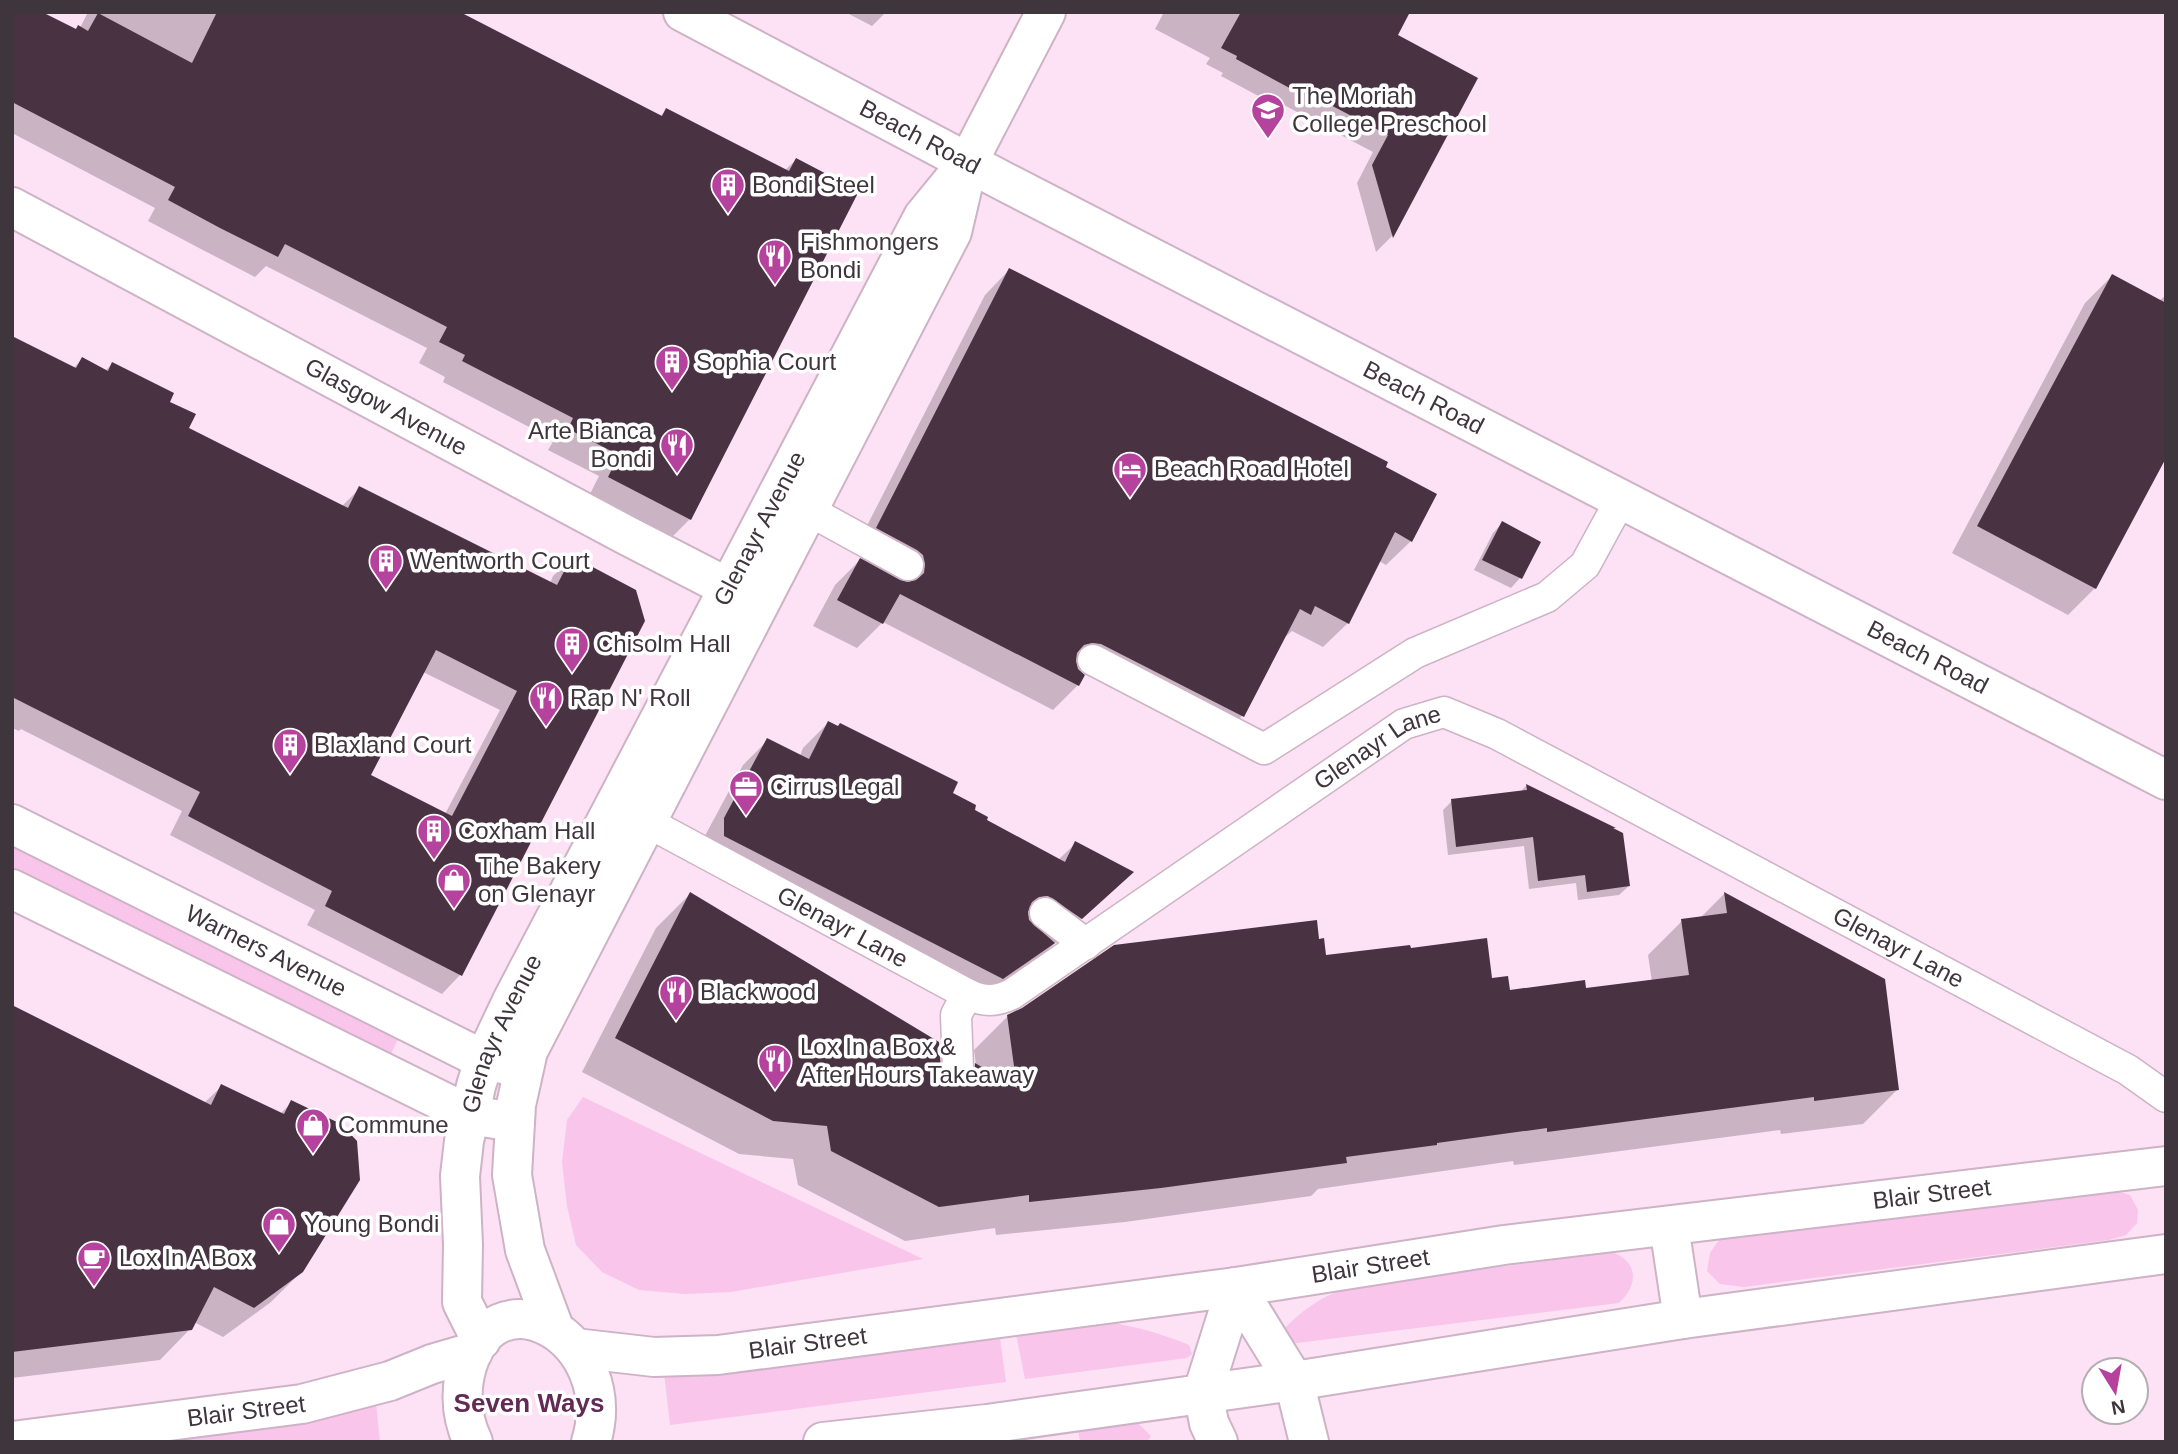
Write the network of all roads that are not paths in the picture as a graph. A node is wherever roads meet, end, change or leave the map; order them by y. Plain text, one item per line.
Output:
1 (683, 12) edge
2 (1046, 12) edge
3 (968, 162) junction
4 (12, 206) edge
5 (1621, 499) junction
6 (808, 510) junction
7 (908, 565) dead end
8 (744, 596) junction
9 (1093, 660) dead end
10 (2166, 780) edge
11 (647, 822) junction
12 (12, 824) edge
13 (12, 889) edge
14 (1045, 913) dead end
15 (1086, 944) junction
16 (967, 994) junction
17 (484, 1060) junction
18 (958, 1068) dead end
19 (523, 1069) junction
20 (2166, 1097) edge
21 (470, 1115) junction
22 (514, 1122) junction
23 (2166, 1166) edge
24 (1669, 1226) junction
25 (2166, 1254) edge
26 (1236, 1287) junction
27 (1683, 1319) junction
28 (564, 1338) junction
29 (477, 1346) junction
30 (1294, 1381) junction
31 (1203, 1392) junction
32 (12, 1441) edge
33 (473, 1442) edge
34 (591, 1442) edge
35 (823, 1442) edge
36 (1218, 1442) edge
37 (1309, 1442) edge

1 - 3 street, Beach Road
2 - 3 street, Glenayr Avenue
3 - 5 street, Beach Road
3 - 6 street, Glenayr Avenue
3 - 8 street, Glenayr Avenue
4 - 8 street, Glasgow Avenue
5 - 9 lane
5 - 10 street, Beach Road
6 - 7 lane
6 - 8 street, Glenayr Avenue
8 - 11 street, Glenayr Avenue
8 - 17 street, Glenayr Avenue
11 - 16 lane, Glenayr Lane
11 - 19 street, Glenayr Avenue
12 - 17 street, Warners Avenue
13 - 21 street
14 - 15 lane
15 - 16 lane, Glenayr Lane
15 - 20 lane, Glenayr Lane
16 - 18 lane
17 - 19 street, Warners Avenue
17 - 21 street, Glenayr Avenue
19 - 22 street, Glenayr Avenue
21 - 22 street
21 - 29 street, Glenayr Avenue
22 - 28 street, Glenayr Avenue
23 - 24 street, Blair Street
24 - 26 street, Blair Street
24 - 27 street
25 - 27 street
26 - 28 street, Blair Street
26 - 30 street
26 - 31 street
27 - 30 street
28 - 29 street, Blair Street
28 - 34 street, Glenayr Avenue
29 - 32 street, Blair Street
29 - 33 street
30 - 31 street
30 - 37 street
31 - 35 street
31 - 36 street

